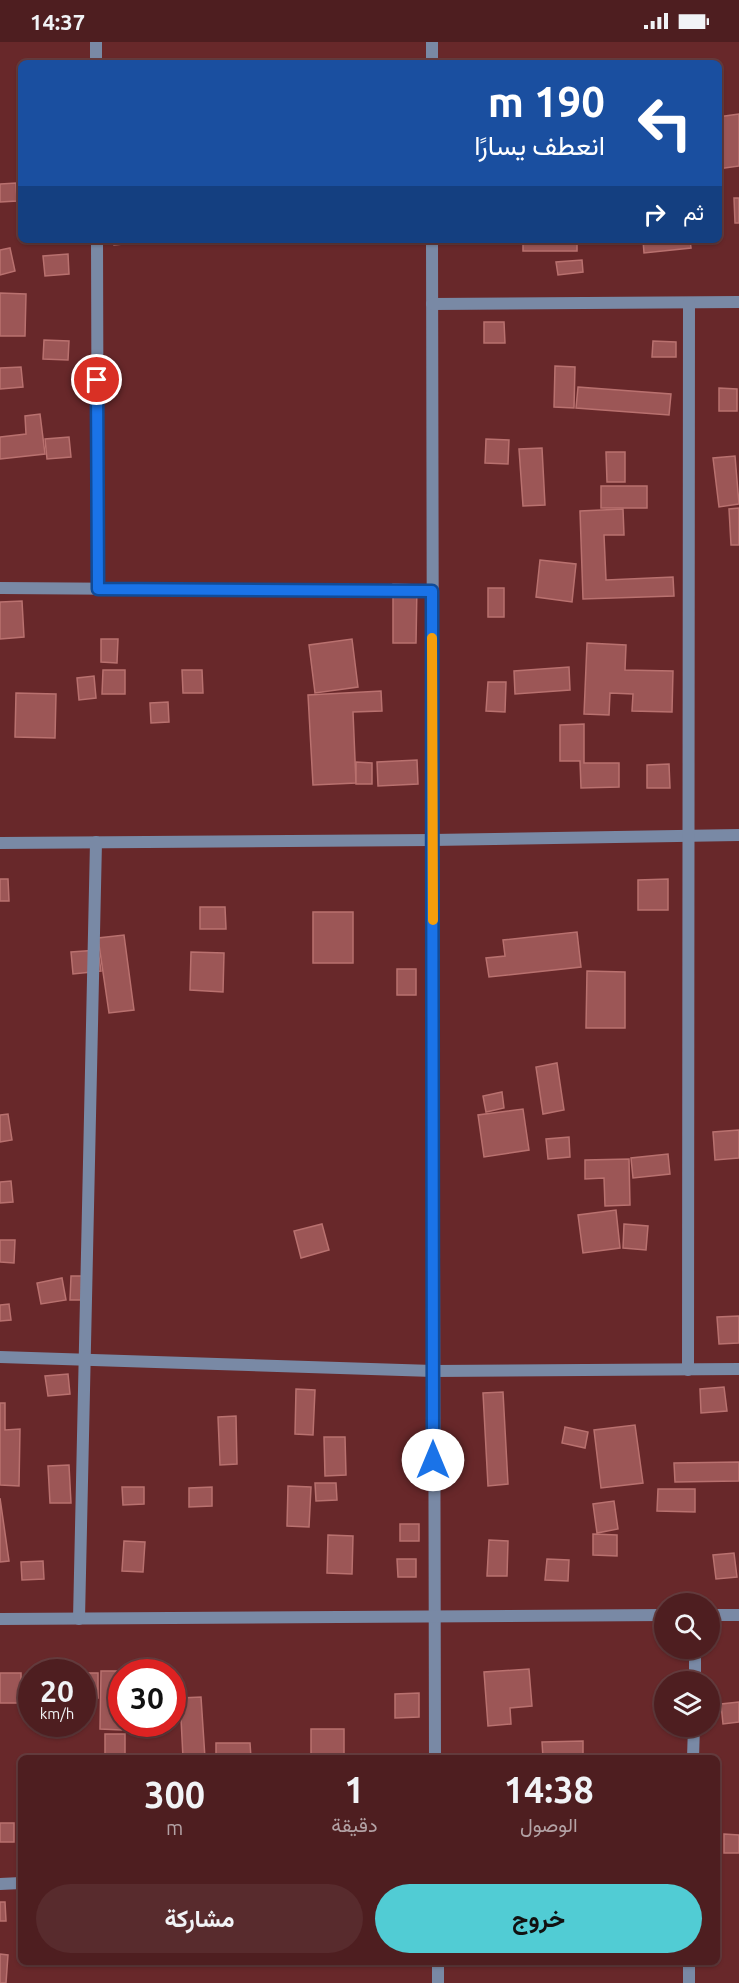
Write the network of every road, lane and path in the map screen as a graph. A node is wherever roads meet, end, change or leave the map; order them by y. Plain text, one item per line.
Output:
1 (96, 42) edge
2 (432, 42) edge
3 (96, 60) edge
4 (432, 60) edge
5 (96, 243) edge
6 (432, 243) edge
7 (739, 302) edge
8 (689, 303) junction
9 (432, 304) junction
10 (0, 588) edge
11 (98, 589) junction
12 (432, 591) junction
13 (739, 835) edge
14 (688, 836) junction
15 (432, 840) junction
16 (96, 842) junction
17 (0, 843) edge
18 (0, 1357) edge
19 (84, 1360) junction
20 (739, 1369) edge
21 (688, 1370) junction
22 (433, 1371) junction
23 (720, 1615) edge
24 (739, 1615) edge
25 (654, 1616) edge
26 (434, 1617) junction
27 (0, 1619) edge
28 (79, 1619) junction
29 (694, 1737) edge
30 (435, 1755) edge
31 (693, 1755) edge
32 (18, 1883) edge
33 (0, 1884) edge
34 (438, 1965) edge
35 (689, 1965) edge
36 (438, 1983) edge
37 (689, 1983) edge

1 - 3 street
2 - 4 street
5 - 11 street
6 - 9 street
7 - 8 street
8 - 9 street
8 - 14 street
9 - 12 street
10 - 11 street
11 - 12 street
12 - 15 street
13 - 14 street
14 - 15 street
14 - 21 street
15 - 16 street
15 - 22 street
16 - 17 street
16 - 19 street
18 - 19 street
19 - 22 street
19 - 28 street
20 - 21 street
21 - 22 street
22 - 26 street
23 - 24 street
25 - 26 street
26 - 28 street
26 - 30 street
27 - 28 street
29 - 31 street
32 - 33 street
34 - 36 street
35 - 37 street

